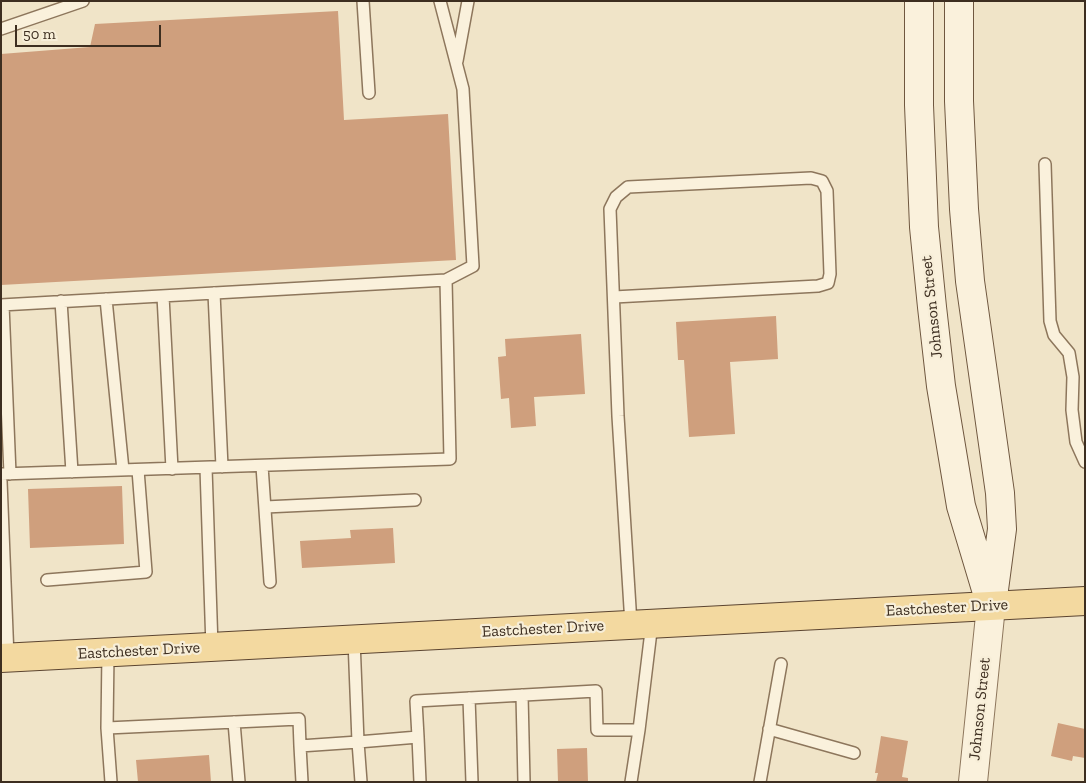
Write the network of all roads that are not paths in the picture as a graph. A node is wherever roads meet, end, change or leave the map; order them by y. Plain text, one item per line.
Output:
1 (83, 1) edge
2 (363, 1) edge
3 (440, 1) edge
4 (468, 1) edge
5 (919, 1) edge
6 (959, 1) edge
7 (1, 29) edge
8 (456, 64) junction
9 (369, 93) dead end
10 (1045, 164) dead end
11 (446, 280) junction
12 (214, 293) junction
13 (163, 296) junction
14 (614, 297) junction
15 (106, 299) junction
16 (61, 301) junction
17 (2, 305) edge
18 (1085, 462) edge
19 (262, 466) junction
20 (222, 467) junction
21 (206, 468) junction
22 (172, 469) junction
23 (123, 470) junction
24 (138, 470) junction
25 (72, 472) junction
26 (4, 476) edge
27 (415, 500) dead end
28 (265, 507) junction
29 (47, 580) dead end
30 (270, 582) dead end
31 (1085, 601) edge
32 (991, 606) junction
33 (641, 624) junction
34 (354, 639) junction
35 (212, 647) junction
36 (108, 653) junction
37 (5, 658) edge
38 (781, 664) dead end
39 (522, 695) junction
40 (469, 698) junction
41 (234, 722) junction
42 (107, 728) junction
43 (769, 729) junction
44 (639, 730) junction
45 (418, 737) junction
46 (358, 742) junction
47 (300, 746) junction
48 (854, 753) dead end
49 (111, 782) edge
50 (239, 782) edge
51 (302, 782) edge
52 (361, 782) edge
53 (420, 782) edge
54 (472, 782) edge
55 (524, 782) edge
56 (631, 782) edge
57 (760, 782) edge
58 (973, 782) edge

1 - 7 lane
2 - 9 lane
3 - 8 lane
4 - 8 lane
5 - 32 main road, Johnson Street
6 - 32 main road, Johnson Street
8 - 11 lane
10 - 18 lane
11 - 12 lane
11 - 19 lane
12 - 13 lane
12 - 20 lane
13 - 15 lane
13 - 22 lane
14 - 14 lane
14 - 33 lane
15 - 16 lane
15 - 23 lane
16 - 17 lane
16 - 25 lane
17 - 26 lane
19 - 20 lane
19 - 28 lane
20 - 21 lane
21 - 22 lane
21 - 35 lane
22 - 24 lane
23 - 24 lane
23 - 25 lane
24 - 29 lane
25 - 26 lane
26 - 37 lane
27 - 28 lane
28 - 30 lane
31 - 32 main road, Eastchester Drive
32 - 33 main road, Eastchester Drive
32 - 58 main road, Johnson Street
33 - 34 main road, Eastchester Drive
33 - 44 lane
34 - 35 main road, Eastchester Drive
34 - 46 lane
35 - 36 main road, Eastchester Drive
36 - 37 main road, Eastchester Drive
36 - 42 lane
38 - 43 lane
39 - 40 lane
39 - 44 lane
39 - 55 lane
40 - 45 lane
40 - 54 lane
41 - 42 lane
41 - 47 lane
41 - 50 lane
42 - 49 lane
43 - 48 lane
43 - 57 lane
44 - 56 lane
45 - 46 lane
45 - 53 lane
46 - 47 lane
46 - 52 lane
47 - 51 lane

